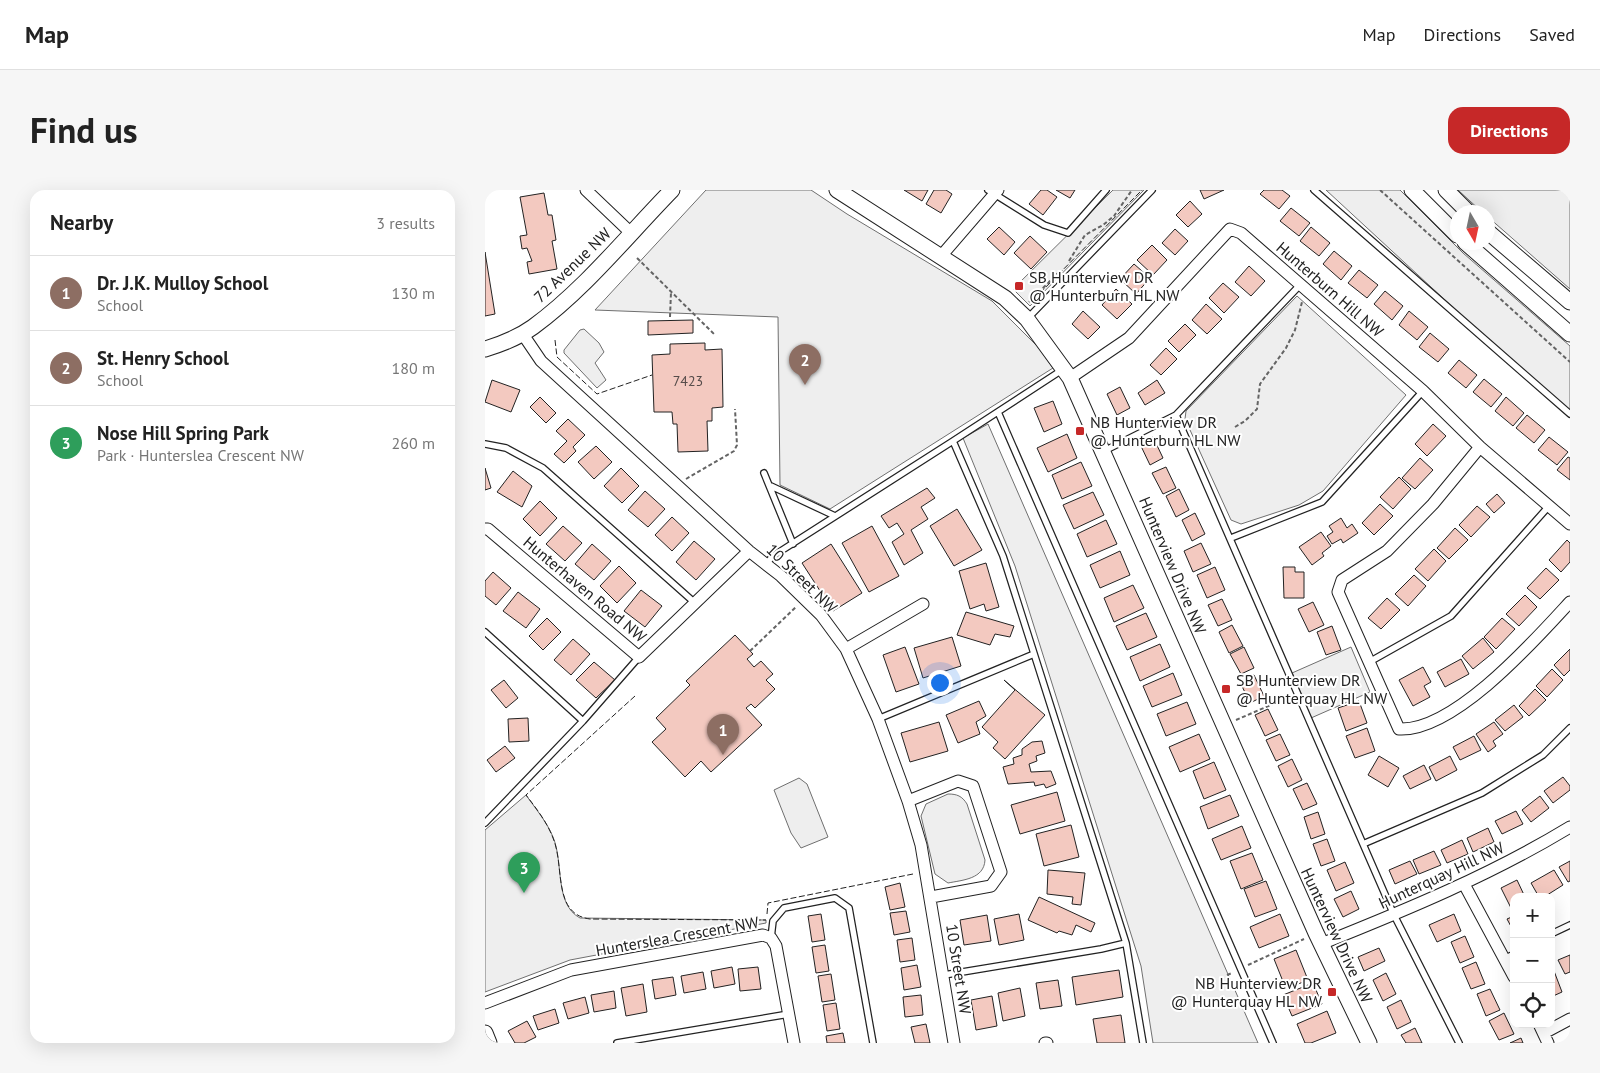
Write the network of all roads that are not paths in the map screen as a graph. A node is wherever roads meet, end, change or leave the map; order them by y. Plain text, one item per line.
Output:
1 (586, 190) edge
2 (672, 190) edge
3 (837, 190) edge
4 (1106, 190) edge
5 (1152, 190) edge
6 (1315, 190) edge
7 (1412, 190) edge
8 (1446, 190) edge
9 (993, 191) edge
10 (1461, 205) edge
11 (1450, 228) edge
12 (630, 232) junction
13 (1495, 238) edge
14 (1474, 250) edge
15 (941, 255) junction
16 (1303, 286) junction
17 (1570, 302) edge
18 (1023, 315) junction
19 (523, 333) junction
20 (1570, 334) edge
21 (485, 349) edge
22 (1068, 373) junction
23 (1423, 391) junction
24 (998, 412) junction
25 (1570, 414) edge
26 (1176, 415) junction
27 (953, 441) junction
28 (485, 444) edge
29 (1481, 447) junction
30 (1104, 451) junction
31 (764, 473) dead end
32 (771, 486) junction
33 (1549, 506) junction
34 (835, 516) junction
35 (1570, 524) edge
36 (485, 529) edge
37 (1231, 538) junction
38 (793, 544) junction
39 (749, 551) junction
40 (766, 564) junction
41 (1570, 602) edge
42 (695, 603) junction
43 (923, 604) dead end
44 (485, 632) edge
45 (846, 649) junction
46 (1034, 654) junction
47 (639, 657) junction
48 (1371, 662) junction
49 (878, 719) junction
50 (583, 721) junction
51 (1570, 728) edge
52 (908, 801) junction
53 (485, 823) edge
54 (1570, 827) edge
55 (1363, 844) junction
56 (1464, 884) junction
57 (931, 897) junction
58 (1393, 915) junction
59 (1570, 924) edge
60 (1555, 932) edge
61 (771, 938) junction
62 (1318, 939) junction
63 (1126, 942) junction
64 (1509, 956) edge
65 (943, 975) junction
66 (485, 1003) edge
67 (789, 1014) junction
68 (1570, 1019) edge
69 (485, 1033) edge
70 (1544, 1033) edge
71 (489, 1043) edge
72 (617, 1043) edge
73 (794, 1043) edge
74 (873, 1043) edge
75 (954, 1043) edge
76 (1143, 1043) edge
77 (1273, 1043) edge
78 (1369, 1043) edge
79 (1459, 1043) edge

1 - 12 street
2 - 12 street, 72 Avenue NW
3 - 15 street, Hunterview Drive NW
4 - 9 lane
5 - 18 lane
6 - 25 lane
7 - 11 street
8 - 10 street
9 - 15 street
12 - 19 street, 72 Avenue NW
13 - 17 street
14 - 20 street
15 - 18 street, Hunterview Drive NW
16 - 22 street, Hunterburn Hill NW
16 - 23 street, Hunterburn Hill NW
16 - 26 lane
18 - 22 street, Hunterview Drive NW
19 - 21 street, 72 Avenue NW
19 - 39 street, 10 Street NW
22 - 24 lane
22 - 30 street, Hunterview Drive NW
23 - 29 street, Hunterburn Hill NW
23 - 37 lane
24 - 27 lane
24 - 77 lane
26 - 30 lane
26 - 37 lane
27 - 34 lane
27 - 46 lane
28 - 42 lane
29 - 33 street, Hunterburn Hill NW
29 - 48 street
30 - 62 street, Hunterview Drive NW
31 - 32 lane
32 - 34 lane
32 - 38 lane
33 - 35 street, Hunterburn Hill NW
33 - 48 lane
34 - 38 lane
36 - 47 street, Hunterhaven Road NW
37 - 55 lane
38 - 40 lane
39 - 40 street, 10 Street NW
39 - 42 street, Hunterhaven Road NW
40 - 45 street, 10 Street NW
41 - 48 street
42 - 47 street, Hunterhaven Road NW
43 - 45 street
44 - 50 lane
45 - 49 street, 10 Street NW
46 - 49 lane
46 - 63 lane
47 - 50 lane
49 - 52 street, 10 Street NW
50 - 53 lane
51 - 55 lane
52 - 57 street, 10 Street NW
52 - 57 street
54 - 56 street, Hunterquay Hill NW
55 - 58 lane
56 - 58 street, Hunterquay Hill NW
56 - 64 street
57 - 65 street, 10 Street NW
58 - 62 street, Hunterquay Hill NW
58 - 79 lane
59 - 60 lane
61 - 66 street, Hunterslea Crescent NW
61 - 67 street, Hunterslea Crescent NW
61 - 74 lane
62 - 78 street, Hunterview Drive NW
63 - 65 lane
63 - 76 lane
65 - 75 street, 10 Street NW
67 - 72 lane
67 - 73 street, Hunterslea Crescent NW
68 - 70 street
69 - 71 street

